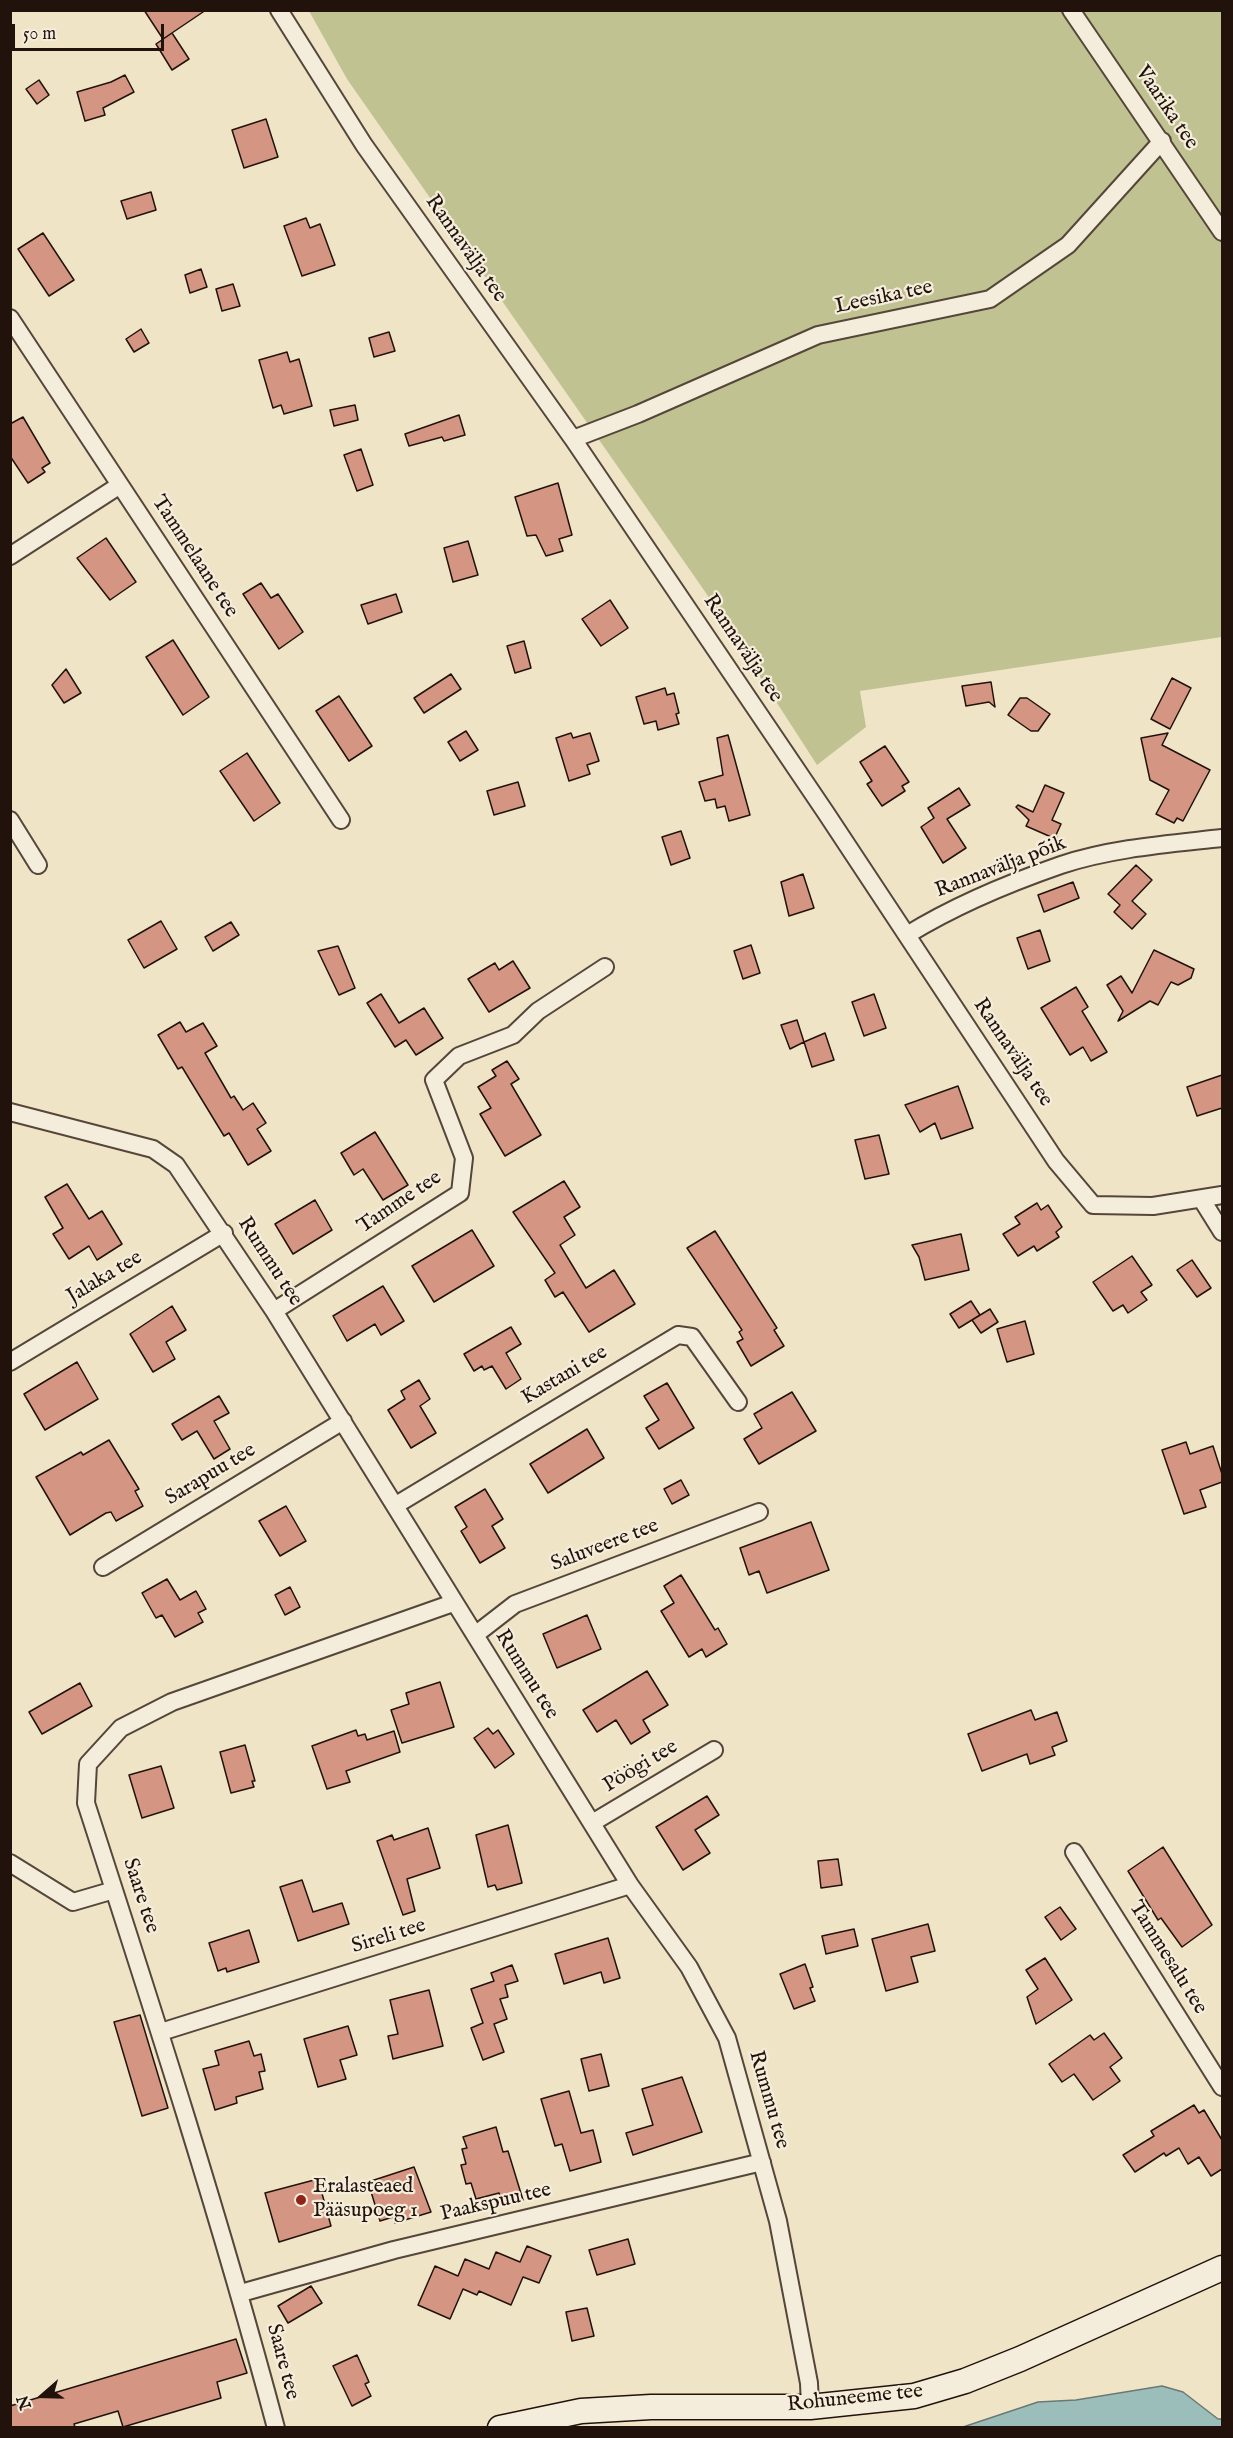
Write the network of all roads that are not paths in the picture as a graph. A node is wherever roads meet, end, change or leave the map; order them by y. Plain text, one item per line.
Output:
1 (279, 10) edge
2 (1071, 10) edge
3 (1162, 141) junction
4 (1222, 232) edge
5 (10, 318) edge
6 (573, 439) junction
7 (120, 484) junction
8 (10, 556) edge
9 (10, 820) edge
10 (341, 820) dead end
11 (1222, 838) edge
12 (38, 865) dead end
13 (907, 935) junction
14 (605, 967) dead end
15 (10, 1112) edge
16 (1222, 1194) edge
17 (1202, 1200) junction
18 (1222, 1232) edge
19 (224, 1233) junction
20 (274, 1311) junction
21 (10, 1362) edge
22 (738, 1402) dead end
23 (343, 1421) junction
24 (396, 1505) junction
25 (759, 1512) dead end
26 (103, 1567) dead end
27 (453, 1603) junction
28 (475, 1635) junction
29 (714, 1750) dead end
30 (592, 1823) junction
31 (1074, 1852) dead end
32 (10, 1863) edge
33 (630, 1885) junction
34 (114, 1890) junction
35 (161, 2032) junction
36 (1222, 2086) edge
37 (762, 2162) junction
38 (1222, 2268) edge
39 (241, 2293) junction
40 (810, 2407) junction
41 (276, 2427) edge
42 (500, 2427) edge

1 - 6 street, Rannavälja tee
2 - 3 street, Vaarika tee
3 - 4 street, Vaarika tee
3 - 6 street, Leesika tee
5 - 7 street, Tammelaane tee
6 - 13 street, Rannavälja tee
7 - 8 street
7 - 10 street, Tammelaane tee
9 - 12 street
11 - 13 street, Rannavälja põik
13 - 17 street, Rannavälja tee
14 - 20 street, Tamme tee
15 - 19 street, Rummu tee
16 - 17 street, Rannavälja tee
17 - 18 street
19 - 20 street, Rummu tee
19 - 21 street, Jalaka tee
20 - 23 street, Rummu tee
22 - 24 street, Kastani tee
23 - 24 street, Rummu tee
23 - 26 street, Sarapuu tee
24 - 27 street, Rummu tee
25 - 28 street, Saluveere tee
27 - 28 street, Rummu tee
27 - 34 street, Saare tee
28 - 30 street, Rummu tee
29 - 30 street, Pöögi tee
30 - 33 street, Rummu tee
31 - 36 street, Tammesalu tee
32 - 34 street
33 - 35 street, Sireli tee
33 - 37 street, Rummu tee
34 - 35 street, Saare tee
35 - 39 street, Saare tee
37 - 39 street, Paakspuu tee
37 - 40 street, Rummu tee
38 - 40 street, Rohuneeme tee
39 - 41 street, Saare tee
40 - 42 street, Rohuneeme tee

